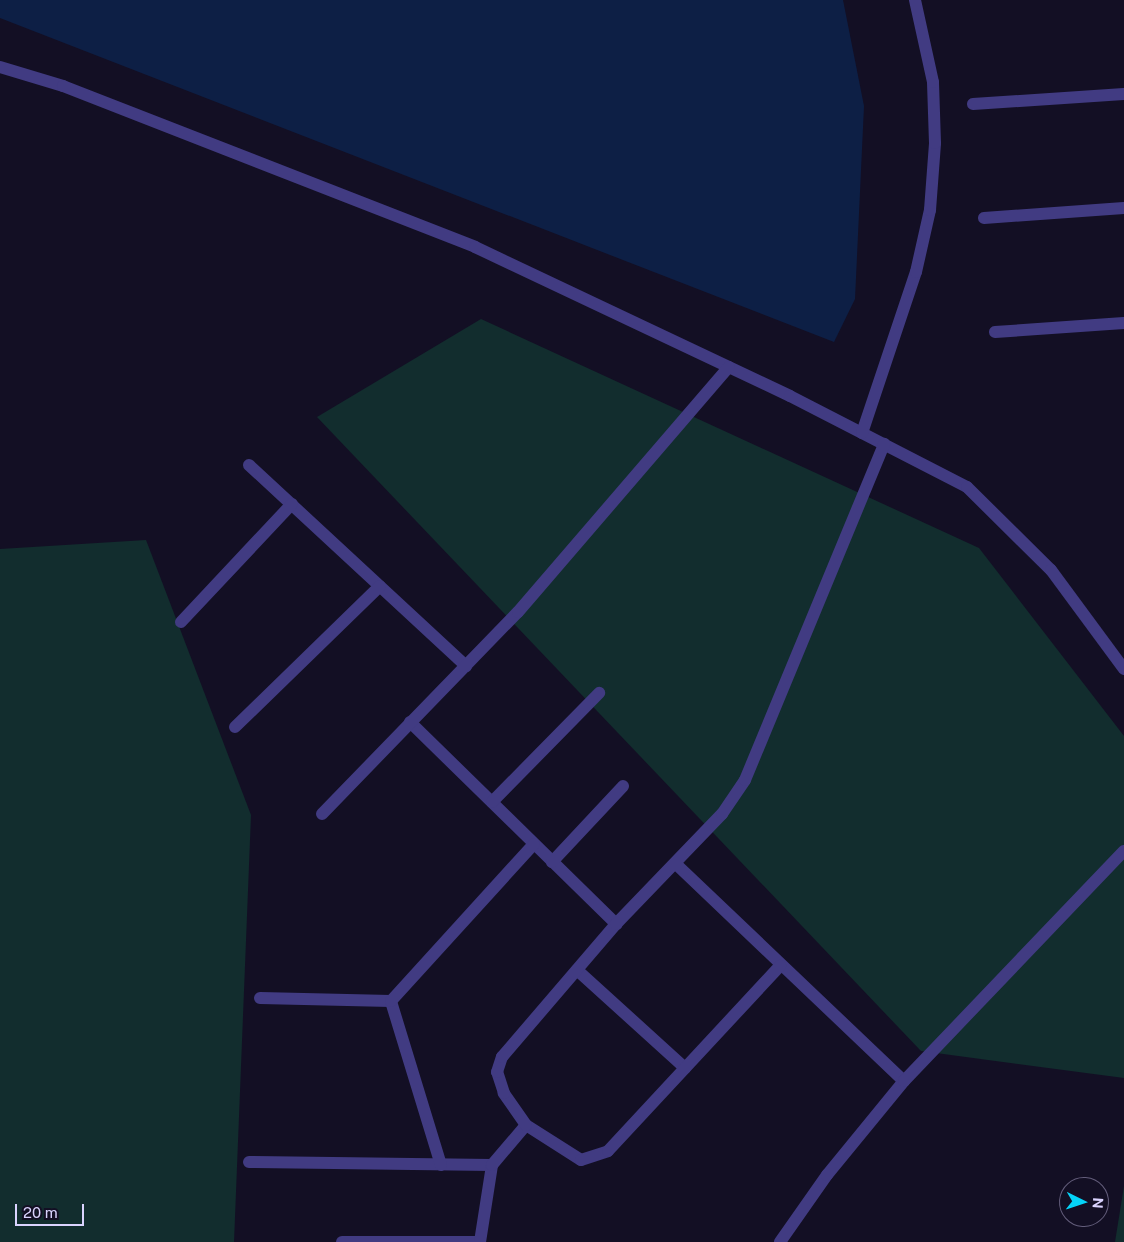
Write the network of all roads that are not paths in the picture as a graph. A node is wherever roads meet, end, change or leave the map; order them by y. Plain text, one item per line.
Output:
1 (915, 0) edge
2 (0, 67) edge
3 (1124, 94) edge
4 (973, 104) dead end
5 (1124, 208) edge
6 (984, 218) dead end
7 (1124, 323) edge
8 (995, 332) dead end
9 (729, 367) junction
10 (862, 433) junction
11 (884, 444) junction
12 (249, 465) dead end
13 (292, 504) junction
14 (380, 586) junction
15 (180, 622) dead end
16 (466, 666) junction
17 (1124, 669) edge
18 (599, 693) dead end
19 (410, 722) junction
20 (235, 727) dead end
21 (623, 786) dead end
22 (492, 802) junction
23 (322, 814) dead end
24 (534, 844) junction
25 (1124, 851) edge
26 (552, 862) junction
27 (677, 865) junction
28 (616, 924) junction
29 (780, 966) junction
30 (577, 970) junction
31 (260, 998) dead end
32 (391, 1001) junction
33 (685, 1068) junction
34 (904, 1082) junction
35 (526, 1125) junction
36 (250, 1162) dead end
37 (441, 1165) junction
38 (492, 1165) junction
39 (342, 1242) edge
40 (480, 1242) edge
41 (780, 1242) edge

1 - 10 street
2 - 9 street
3 - 4 street
5 - 6 street
7 - 8 street
9 - 10 street
9 - 16 street
10 - 11 street
11 - 17 street
11 - 27 street
12 - 13 street
13 - 14 street
13 - 15 street
14 - 16 street
14 - 20 street
16 - 19 street
18 - 22 street
19 - 22 street
19 - 23 street
21 - 26 street
22 - 24 street
24 - 26 street
24 - 32 street
25 - 34 street
26 - 28 street
27 - 28 street
27 - 29 street
28 - 30 street
29 - 33 street
29 - 34 street
30 - 33 street
30 - 35 street
31 - 32 street
32 - 37 street
33 - 35 street
34 - 41 street
35 - 38 street
36 - 37 street
37 - 38 street
38 - 40 street
39 - 40 street

